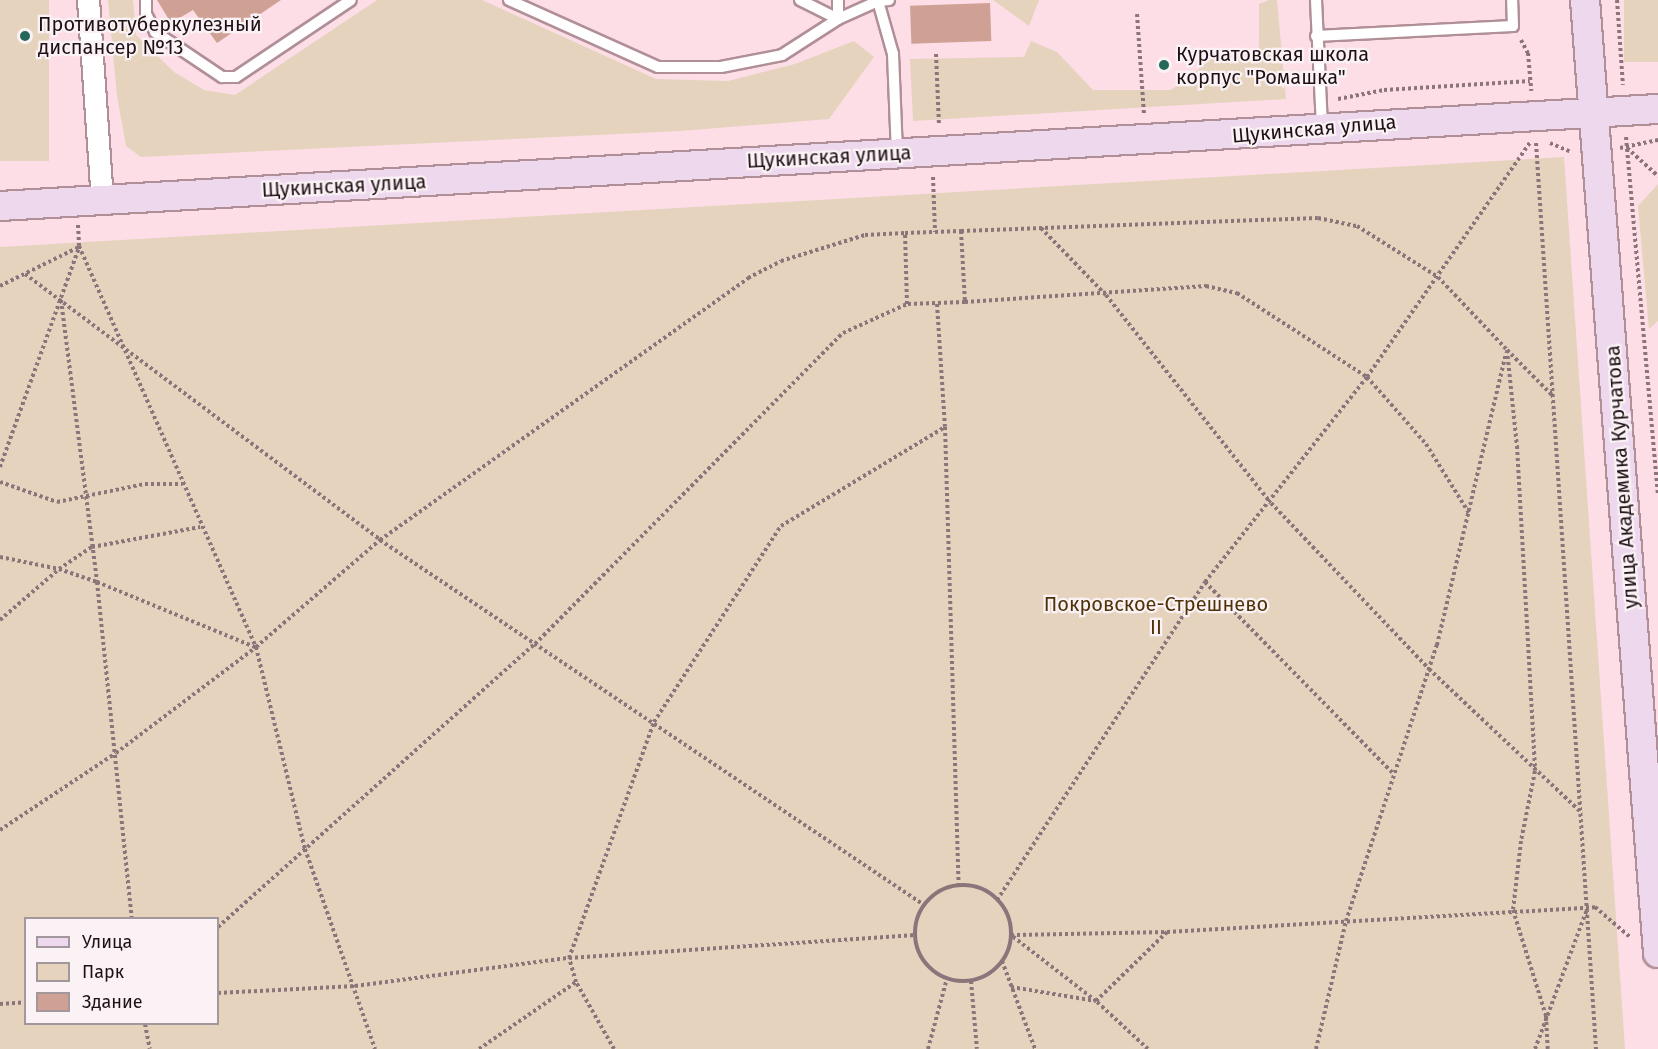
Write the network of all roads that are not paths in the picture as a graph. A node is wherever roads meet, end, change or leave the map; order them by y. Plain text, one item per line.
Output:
1 (88, 0) edge
2 (146, 0) edge
3 (351, 0) edge
4 (509, 0) edge
5 (800, 0) edge
6 (838, 0) edge
7 (1316, 0) edge
8 (1512, 0) edge
9 (1585, 0) edge
10 (884, 1) edge
11 (838, 19) junction
12 (1316, 36) junction
13 (1658, 109) edge
14 (1593, 112) junction
15 (1322, 127) junction
16 (897, 153) junction
17 (102, 200) junction
18 (0, 206) edge
19 (1656, 894) edge
20 (1657, 944) edge

1 - 17 street
2 - 3 lane
4 - 11 lane
5 - 11 lane
6 - 11 lane
7 - 12 lane
8 - 12 lane
9 - 14 main road, улица Академика Курчатова
10 - 11 lane
10 - 16 lane
12 - 15 lane
13 - 14 main road, Щукинская улица
14 - 15 main road, Щукинская улица
14 - 19 main road, улица Академика Курчатова
15 - 16 main road, Щукинская улица
16 - 17 main road, Щукинская улица
17 - 18 main road, Щукинская улица
19 - 20 main road, улица Академика Курчатова

